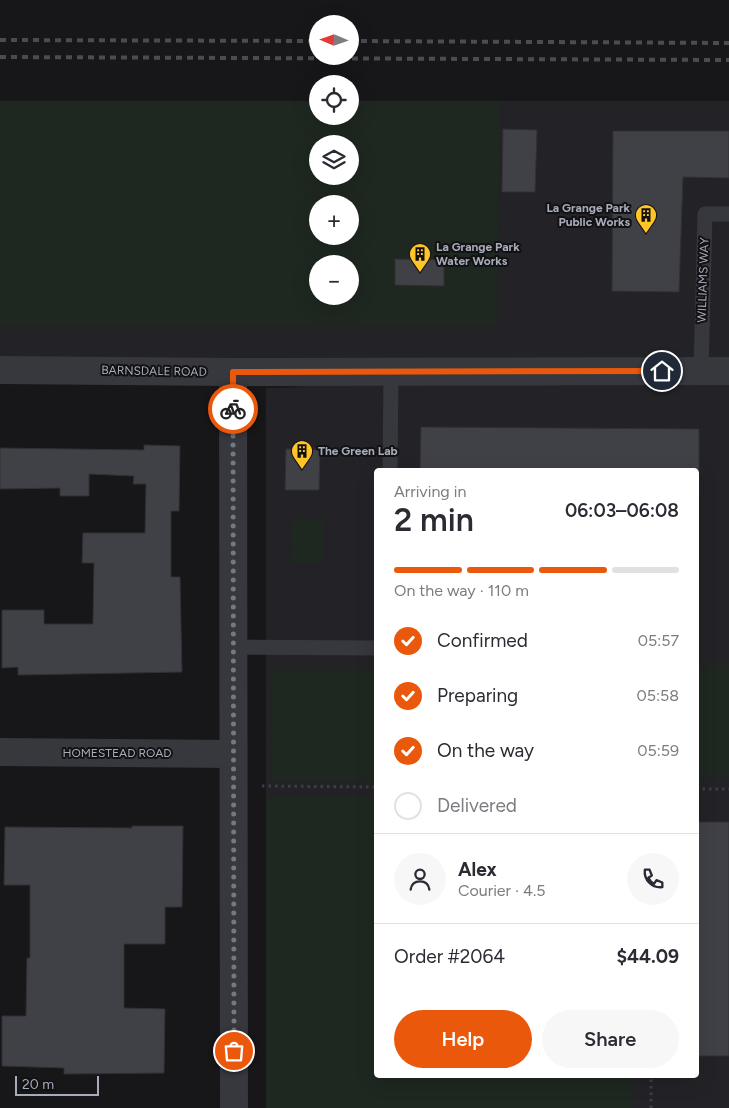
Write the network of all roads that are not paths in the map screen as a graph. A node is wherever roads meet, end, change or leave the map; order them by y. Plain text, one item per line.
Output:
1 (729, 214) edge
2 (0, 370) edge
3 (701, 371) junction
4 (729, 371) edge
5 (233, 372) junction
6 (391, 372) junction
7 (390, 468) edge
8 (233, 647) junction
9 (374, 648) edge
10 (0, 752) edge
11 (233, 754) junction
12 (234, 1108) edge

1 - 3 lane, WILLIAMS WAY
2 - 5 street, BARNSDALE ROAD
3 - 4 street, BARNSDALE ROAD
3 - 6 street, BARNSDALE ROAD
5 - 6 street, BARNSDALE ROAD
5 - 8 street
6 - 7 lane
8 - 9 lane
8 - 11 street
10 - 11 street, HOMESTEAD ROAD
11 - 12 street

